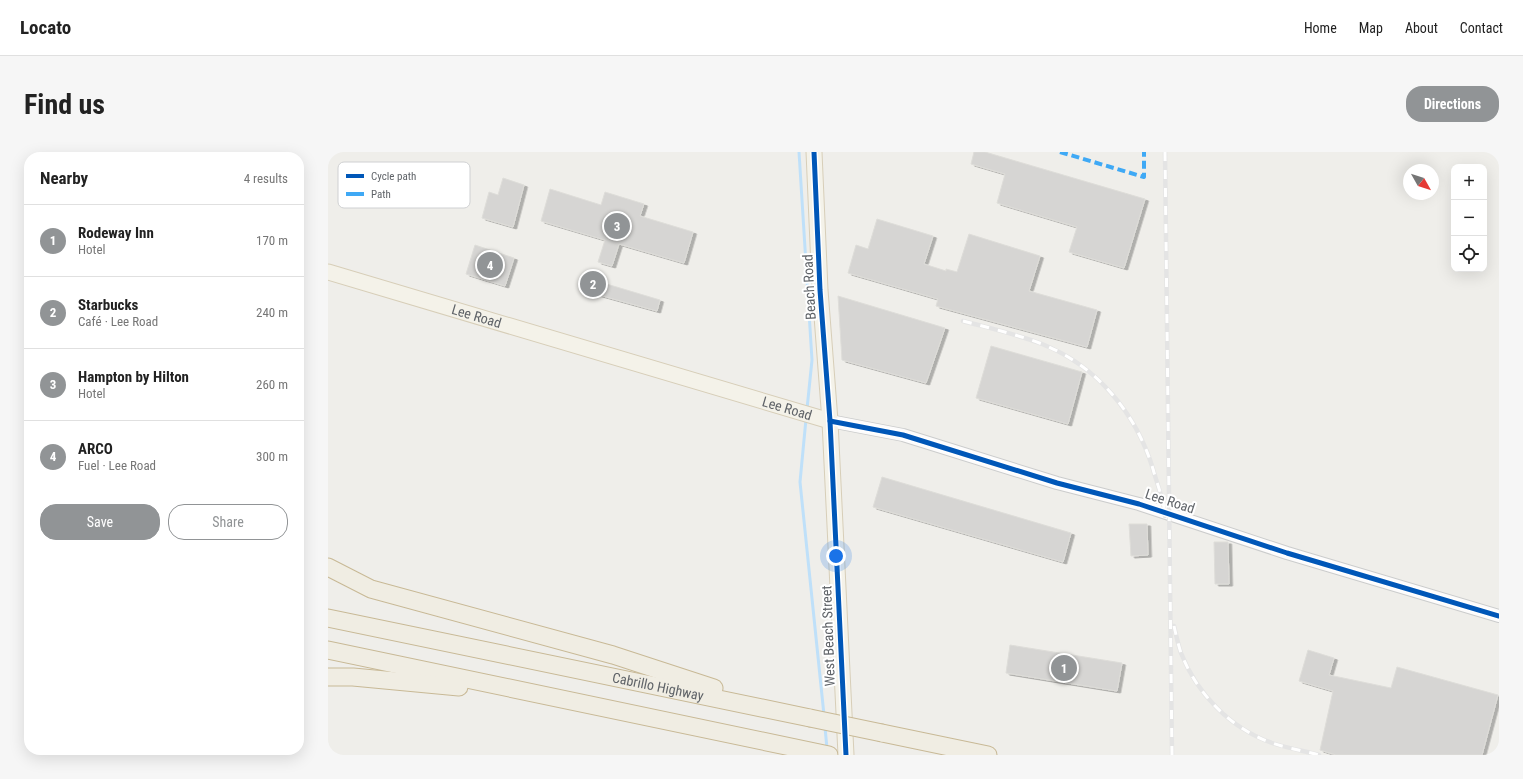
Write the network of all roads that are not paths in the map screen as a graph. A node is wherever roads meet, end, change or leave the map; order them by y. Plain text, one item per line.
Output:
1 (814, 152) edge
2 (328, 272) edge
3 (830, 421) junction
4 (328, 567) edge
5 (1499, 616) edge
6 (328, 618) edge
7 (328, 650) edge
8 (328, 677) edge
9 (543, 695) junction
10 (802, 716) junction
11 (829, 755) edge
12 (846, 755) edge
13 (988, 755) edge

1 - 3 main road, Beach Road
2 - 3 main road, Lee Road
3 - 5 street, Lee Road
3 - 12 main road, West Beach Street
4 - 10 highway
6 - 10 highway, Cabrillo Highway
7 - 9 highway
8 - 9 highway
9 - 11 highway
10 - 13 highway, Cabrillo Highway, bridge

